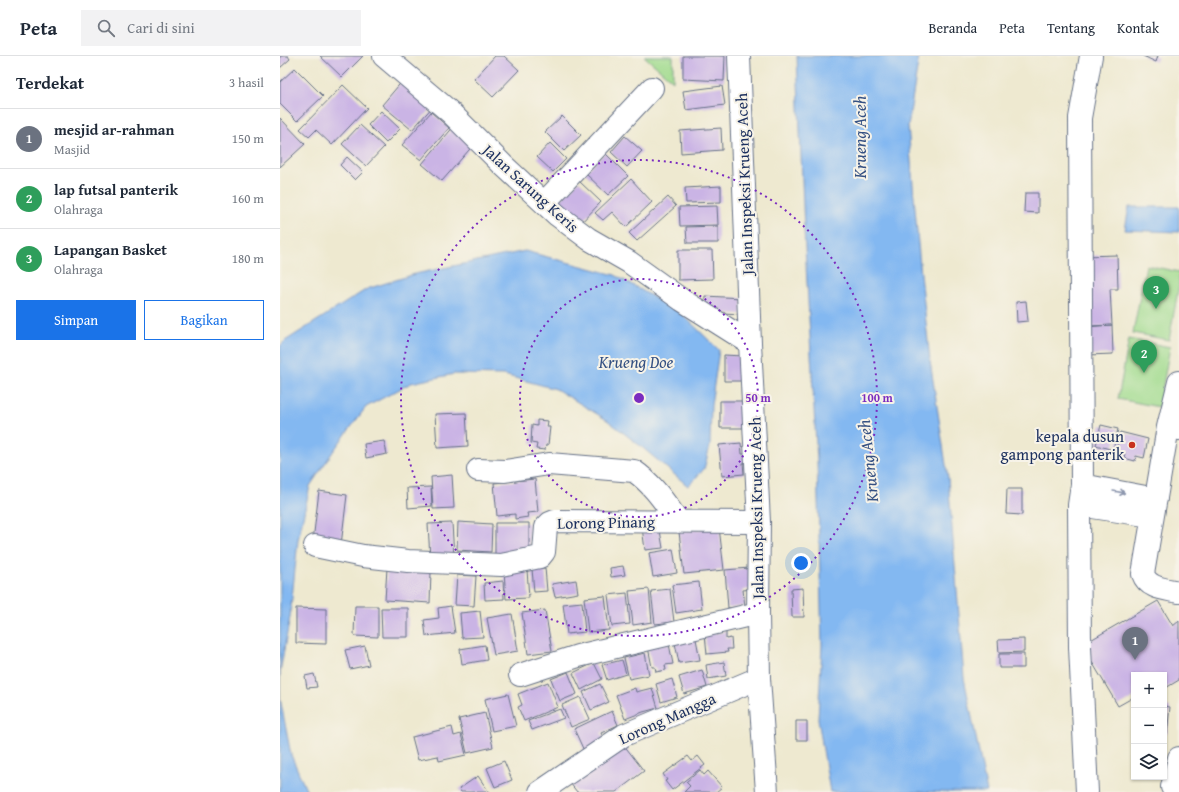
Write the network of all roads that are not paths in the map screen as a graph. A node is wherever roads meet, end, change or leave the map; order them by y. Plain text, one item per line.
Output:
1 (384, 56) edge
2 (739, 56) edge
3 (1092, 56) edge
4 (652, 88) dead end
5 (544, 203) junction
6 (750, 343) junction
7 (1179, 382) edge
8 (1173, 428) edge
9 (478, 470) dead end
10 (1080, 495) junction
11 (1154, 507) junction
12 (679, 522) junction
13 (759, 522) junction
14 (315, 546) dead end
15 (1179, 592) edge
16 (758, 613) junction
17 (520, 675) dead end
18 (759, 678) junction
19 (1179, 758) edge
20 (1172, 787) dead end
21 (540, 792) edge
22 (767, 792) edge
23 (1087, 792) edge

1 - 5 street, Jalan Sarung Keris
2 - 6 street, Jalan Inspeksi Krueng Aceh
3 - 10 street
4 - 5 street
5 - 6 street, Jalan Sarung Keris
6 - 13 street, Jalan Inspeksi Krueng Aceh
7 - 8 street
8 - 11 street
9 - 12 street
10 - 11 street
10 - 23 street
11 - 15 street
12 - 13 street, Lorong Pinang
12 - 14 street, Lorong Pinang
13 - 16 street, Jalan Inspeksi Krueng Aceh
16 - 17 street
16 - 18 street, Jalan Inspeksi Krueng Aceh
18 - 21 street, Lorong Mangga
18 - 22 street, Jalan Inspeksi Krueng Aceh
19 - 20 street

